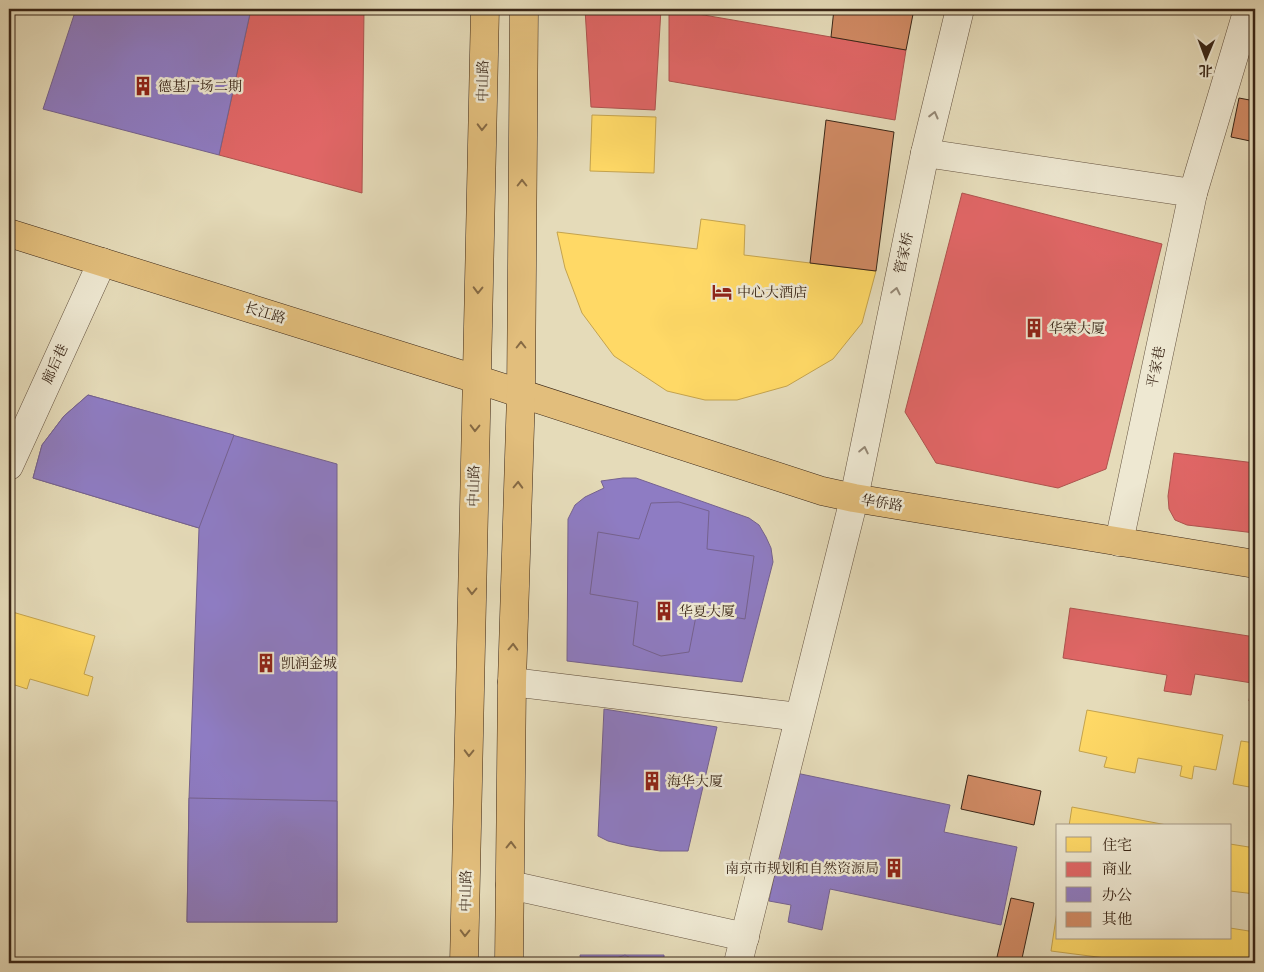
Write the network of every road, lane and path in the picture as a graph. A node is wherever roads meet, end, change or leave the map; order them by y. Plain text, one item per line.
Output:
1 (485, 9) edge
2 (524, 9) edge
3 (960, 9) edge
4 (1248, 9) edge
5 (925, 153) junction
6 (1193, 193) junction
7 (9, 233) edge
8 (102, 262) junction
9 (476, 380) junction
10 (521, 394) junction
11 (9, 466) edge
12 (854, 498) junction
13 (1119, 542) junction
14 (1255, 564) edge
15 (512, 682) junction
16 (799, 717) junction
17 (510, 885) junction
18 (745, 937) junction
19 (464, 963) edge
20 (509, 963) edge
21 (738, 963) edge

1 -> 9 main road, 中山路
10 -> 2 main road
5 -> 3 street, 管家桥
4 - 6 street, 平家巷
5 - 6 street
12 -> 5 street, 管家桥
6 - 13 street, 平家巷
7 - 8 main road, 长江路
8 - 9 main road, 长江路
8 - 11 street, 廊后巷
9 - 10 main road, 长江路
9 -> 19 main road, 中山路
10 - 12 main road, 华侨路
15 -> 10 main road
12 - 13 main road, 华侨路
12 - 16 street, 管家桥
13 - 14 main road, 华侨路
15 - 16 street
17 -> 15 main road
16 - 18 street, 管家桥
17 - 18 street
17 - 20 main road
18 - 21 street, 管家桥

